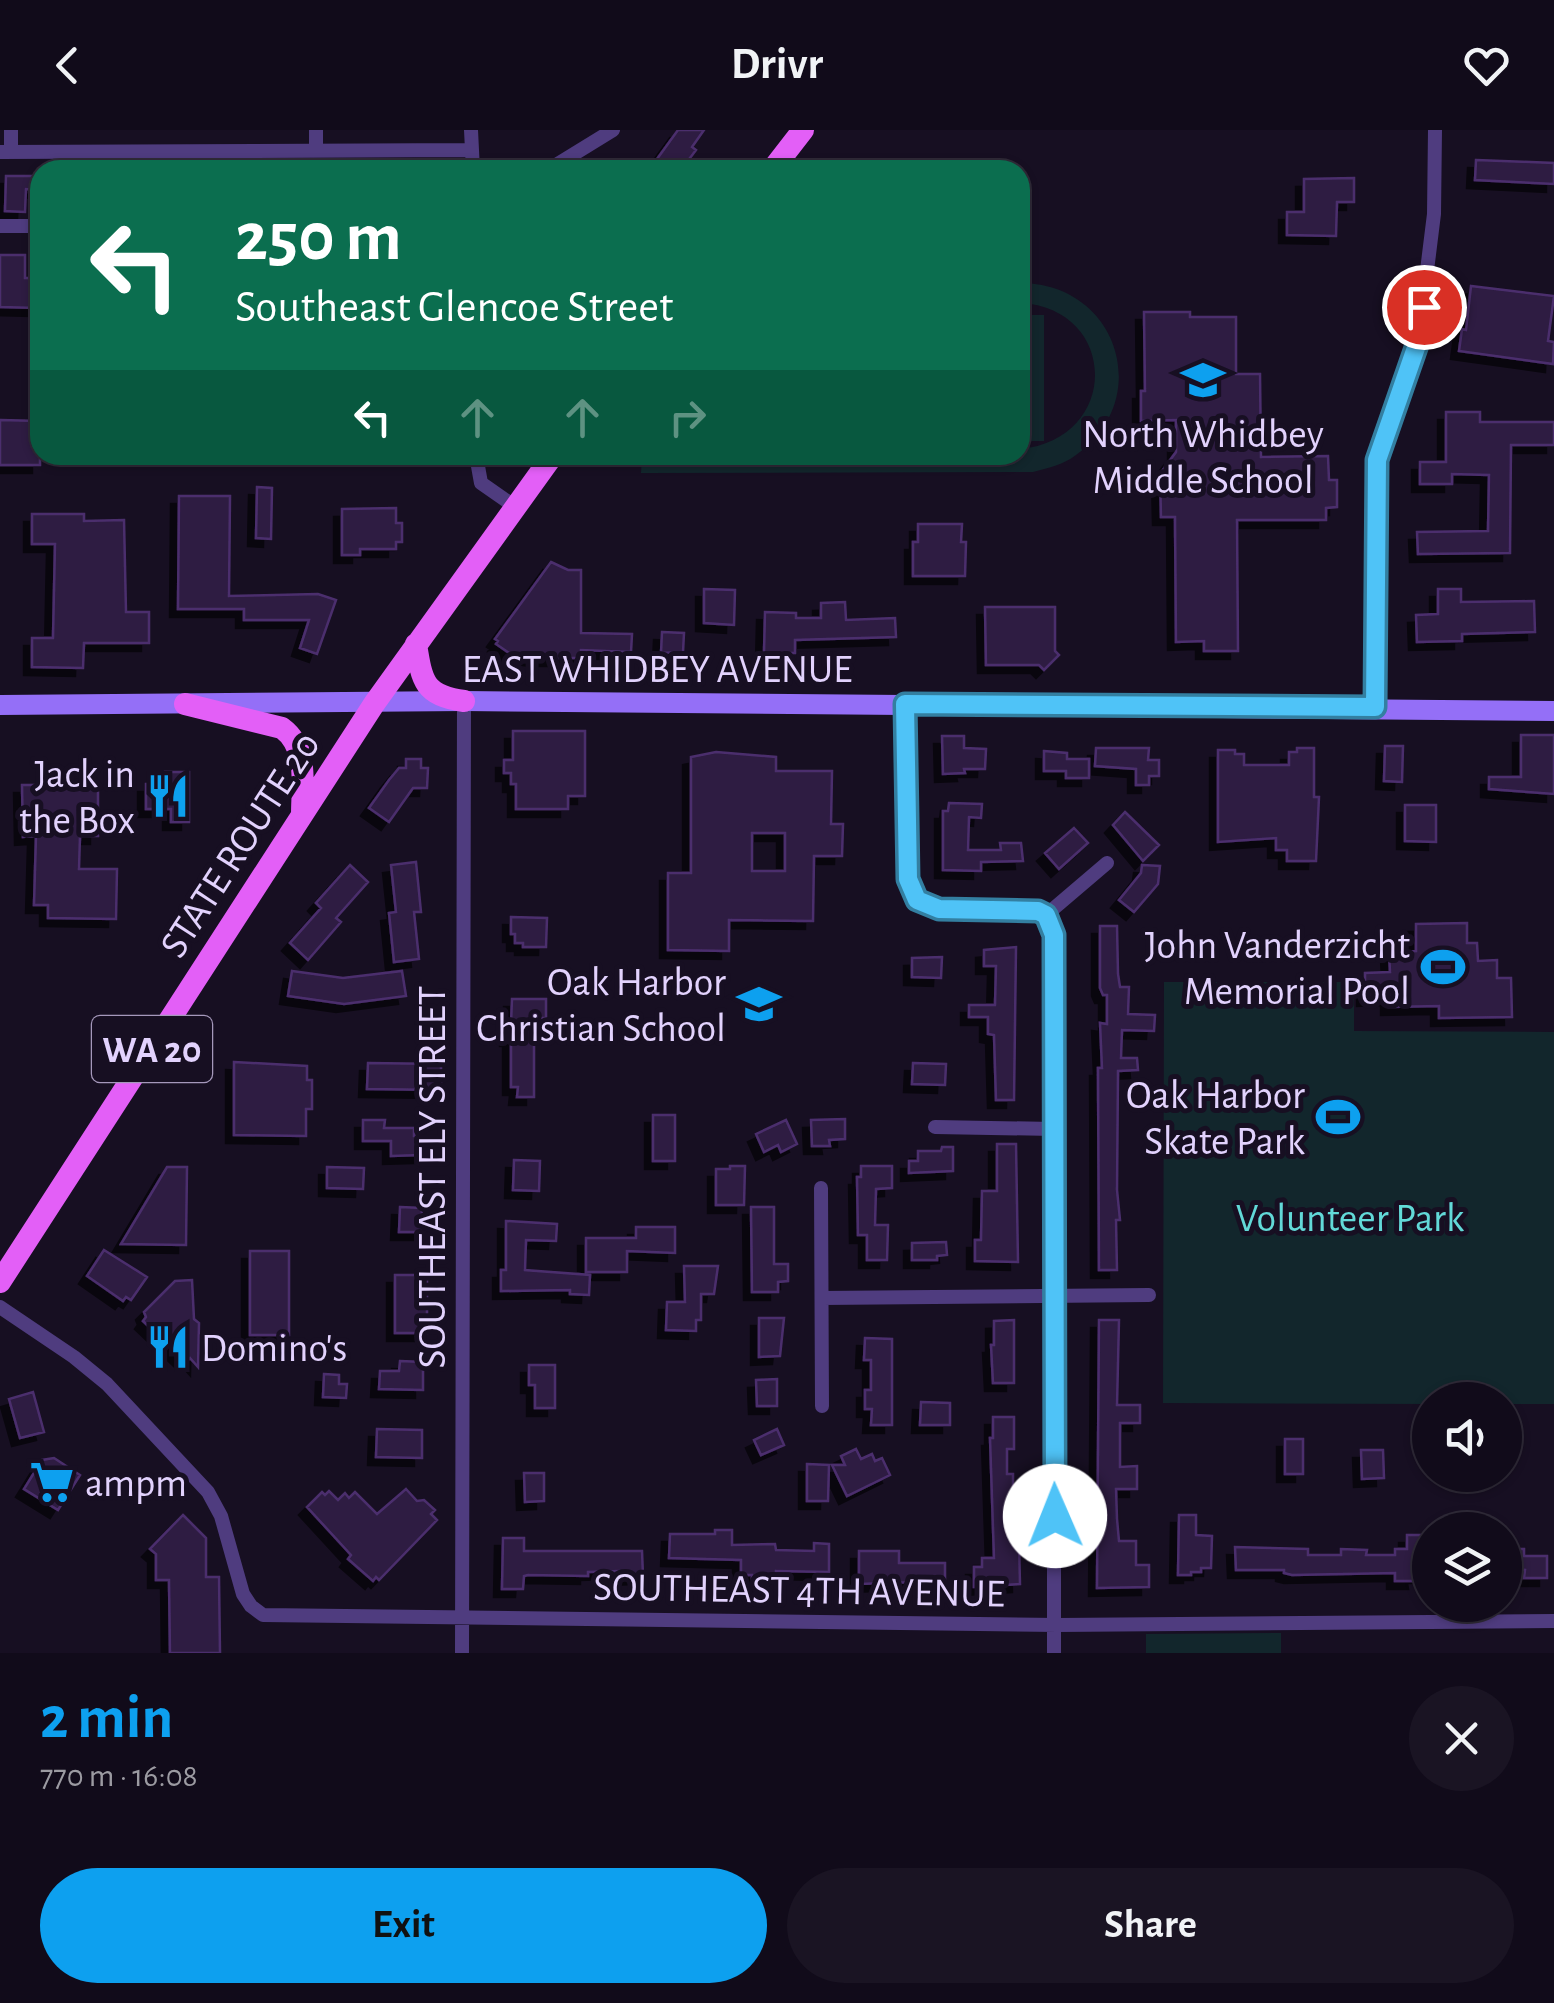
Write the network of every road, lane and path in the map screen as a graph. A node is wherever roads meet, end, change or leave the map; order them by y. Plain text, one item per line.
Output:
1 (11, 130) edge
2 (316, 130) edge
3 (471, 130) edge
4 (613, 130) edge
5 (1435, 130) edge
6 (793, 135) edge
7 (316, 150) junction
8 (472, 150) junction
9 (6, 152) edge
10 (472, 160) edge
11 (564, 160) edge
12 (778, 160) edge
13 (0, 226) edge
14 (30, 226) edge
15 (478, 465) edge
16 (545, 465) edge
17 (514, 506) junction
18 (416, 644) junction
19 (464, 701) junction
20 (185, 704) junction
21 (374, 704) junction
22 (905, 704) junction
23 (0, 705) edge
24 (1375, 707) junction
25 (1554, 711) edge
26 (302, 815) junction
27 (1107, 863) dead end
28 (1046, 915) junction
29 (935, 1127) dead end
30 (1053, 1129) junction
31 (821, 1188) dead end
32 (0, 1282) edge
33 (1053, 1296) junction
34 (1148, 1296) dead end
35 (822, 1298) junction
36 (0, 1308) edge
37 (822, 1406) dead end
38 (462, 1617) junction
39 (1554, 1621) edge
40 (1056, 1625) junction
41 (462, 1653) edge
42 (1054, 1653) edge

1 - 9 street
2 - 7 street
3 - 8 street
4 - 11 street
5 - 24 street
6 - 12 main road
7 - 8 street
7 - 9 street
8 - 10 street
13 - 14 street
15 - 17 street
16 - 17 main road, STATE ROUTE 20 / WA 20
17 - 18 main road, STATE ROUTE 20 / WA 20
18 - 19 main road
18 - 21 main road, STATE ROUTE 20 / WA 20
19 - 21 street, EAST WHIDBEY AVENUE
19 - 22 street, EAST WHIDBEY AVENUE
19 - 38 street, SOUTHEAST ELY STREET
20 - 21 street, EAST WHIDBEY AVENUE
20 - 23 street, EAST WHIDBEY AVENUE
20 - 26 main road
21 - 26 main road, STATE ROUTE 20 / WA 20
22 - 24 street, EAST WHIDBEY AVENUE
22 - 28 street
24 - 25 street, EAST WHIDBEY AVENUE
26 - 32 main road, STATE ROUTE 20 / WA 20
27 - 28 street
28 - 30 street
29 - 30 street
30 - 33 street
31 - 35 street
33 - 34 street
33 - 35 street
33 - 40 street
35 - 37 street
36 - 38 street, SOUTHEAST 4TH AVENUE
38 - 40 street, SOUTHEAST 4TH AVENUE
38 - 41 street, SOUTHEAST ELY STREET
39 - 40 street, SOUTHEAST 4TH AVENUE
40 - 42 street

